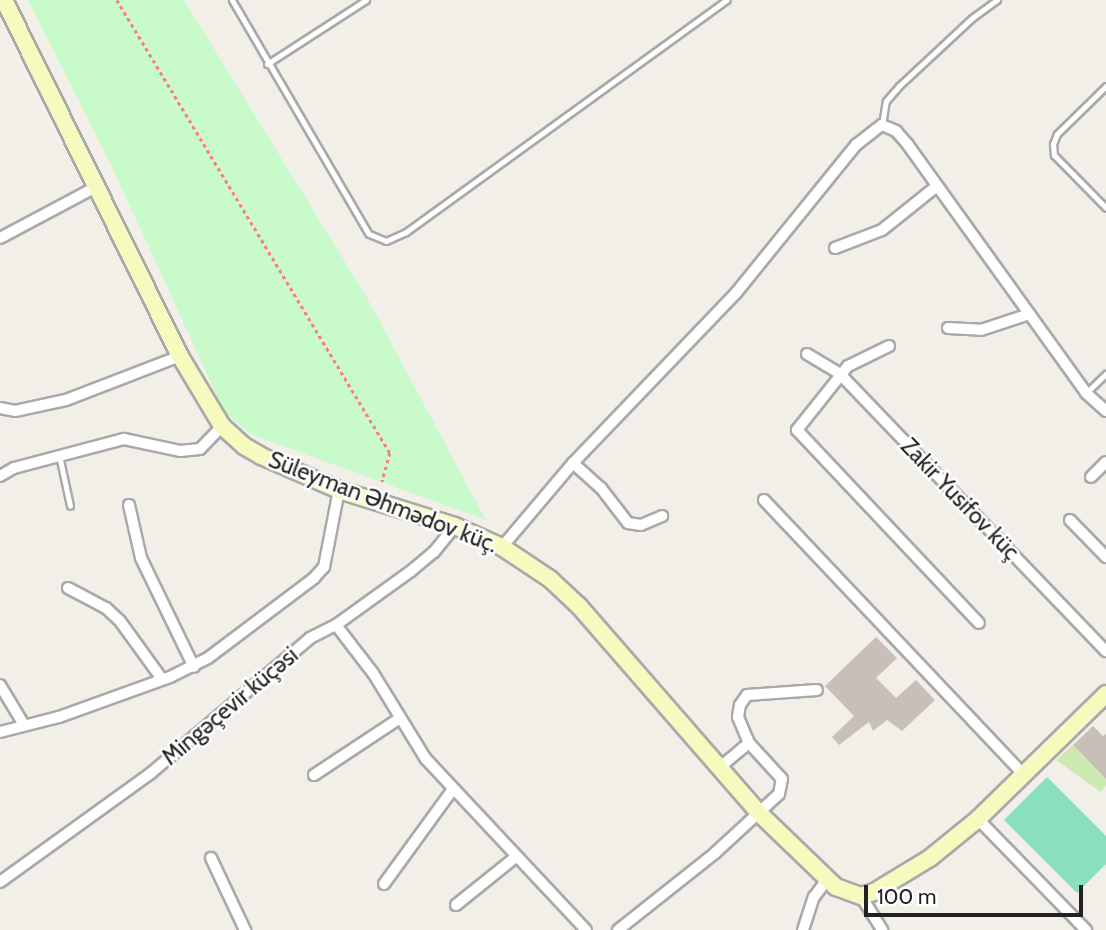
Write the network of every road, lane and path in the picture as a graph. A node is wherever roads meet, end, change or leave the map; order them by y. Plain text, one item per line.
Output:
1 (117, 0) edge
2 (232, 0) edge
3 (366, 0) edge
4 (727, 0) edge
5 (997, 0) edge
6 (5, 12) edge
7 (267, 64) junction
8 (1106, 86) edge
9 (882, 125) junction
10 (937, 186) junction
11 (94, 188) junction
12 (1106, 208) edge
13 (0, 239) edge
14 (835, 248) dead end
15 (1029, 314) junction
16 (948, 328) dead end
17 (889, 346) dead end
18 (807, 354) dead end
19 (180, 356) junction
20 (840, 374) junction
21 (1106, 374) edge
22 (1086, 393) junction
23 (0, 408) edge
24 (1106, 411) edge
25 (222, 426) junction
26 (59, 455) junction
27 (1106, 462) edge
28 (573, 463) junction
29 (0, 476) edge
30 (1091, 477) dead end
31 (382, 482) dead end
32 (339, 490) junction
33 (764, 500) dead end
34 (129, 505) dead end
35 (70, 506) dead end
36 (662, 516) dead end
37 (1070, 520) dead end
38 (456, 526) junction
39 (502, 547) junction
40 (1106, 557) edge
41 (68, 588) dead end
42 (979, 623) dead end
43 (336, 625) junction
44 (1106, 651) edge
45 (194, 667) junction
46 (162, 679) junction
47 (0, 685) edge
48 (817, 690) dead end
49 (1106, 694) edge
50 (400, 718) junction
51 (23, 725) junction
52 (0, 732) edge
53 (749, 743) junction
54 (719, 768) junction
55 (314, 775) dead end
56 (1024, 775) junction
57 (453, 789) junction
58 (759, 813) junction
59 (978, 819) junction
60 (517, 856) junction
61 (211, 858) dead end
62 (826, 881) junction
63 (0, 882) edge
64 (384, 884) dead end
65 (861, 896) junction
66 (456, 905) dead end
67 (245, 930) edge
68 (586, 930) edge
69 (618, 930) edge
70 (803, 930) edge
71 (882, 930) edge
72 (1086, 930) edge

1 - 31 path
2 - 7 lane
3 - 7 lane
4 - 7 lane
5 - 9 lane
6 - 11 street, Süleyman Əhmədov küç.
8 - 12 lane
9 - 10 street
9 - 28 street
10 - 14 street
10 - 15 street
11 - 13 street
11 - 19 street, Süleyman Əhmədov küç.
15 - 16 street
15 - 22 street
17 - 20 street
18 - 20 street, Zakir Yusifov küç
19 - 23 street
19 - 25 street, Süleyman Əhmədov küç.
20 - 42 street
20 - 44 street, Zakir Yusifov küç
21 - 22 lane
22 - 24 street
25 - 26 street
25 - 32 street, Süleyman Əhmədov küç.
26 - 29 street
26 - 35 lane
27 - 30 street
28 - 36 street
28 - 39 street
32 - 38 street, Süleyman Əhmədov küç.
32 - 45 street
33 - 56 street
34 - 45 street
37 - 40 street
38 - 39 street, Süleyman Əhmədov küç.
38 - 43 street, Mingəçevir küçəsi
39 - 54 street, Süleyman Əhmədov küç.
41 - 46 street
43 - 50 street
43 - 63 street, Mingəçevir küçəsi
45 - 46 street
46 - 51 street
47 - 51 street
48 - 53 street
49 - 56 street
50 - 55 street
50 - 57 street
51 - 52 street
53 - 54 street
53 - 58 street
54 - 58 street, Süleyman Əhmədov küç.
56 - 59 street
57 - 60 street
57 - 64 street
58 - 62 street, Süleyman Əhmədov küç.
58 - 69 street
59 - 65 street
59 - 72 street
60 - 66 street
60 - 68 street
61 - 67 street
62 - 65 street, Süleyman Əhmədov küç.
62 - 70 street
65 - 71 street

